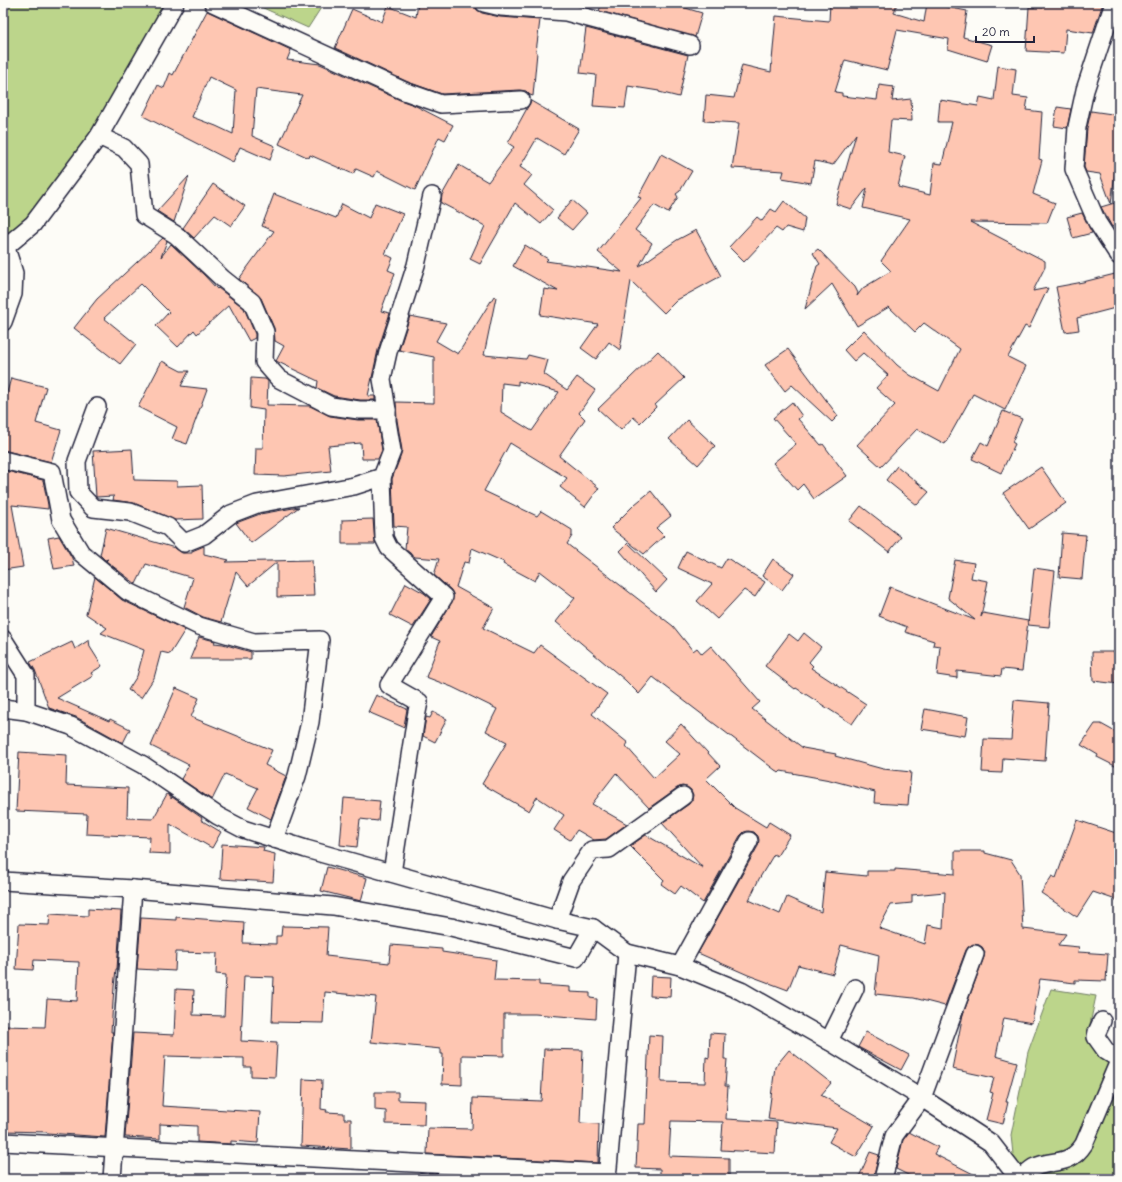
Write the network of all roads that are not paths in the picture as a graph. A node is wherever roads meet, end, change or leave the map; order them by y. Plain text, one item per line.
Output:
1 (175, 3) edge
2 (213, 3) edge
3 (484, 3) edge
4 (1114, 3) edge
5 (690, 45) dead end
6 (522, 100) dead end
7 (100, 136) junction
8 (432, 196) dead end
9 (4, 249) edge
10 (1119, 256) edge
11 (3, 322) edge
12 (97, 407) dead end
13 (387, 410) junction
14 (3, 460) edge
15 (382, 478) junction
16 (3, 639) edge
17 (3, 708) edge
18 (26, 711) junction
19 (683, 796) dead end
20 (274, 839) junction
21 (749, 841) dead end
22 (392, 873) junction
23 (3, 881) edge
24 (133, 889) junction
25 (557, 920) junction
26 (593, 928) junction
27 (627, 953) junction
28 (976, 954) dead end
29 (680, 966) junction
30 (855, 988) dead end
31 (1102, 1021) dead end
32 (829, 1041) junction
33 (1119, 1060) edge
34 (922, 1098) junction
35 (3, 1142) edge
36 (114, 1148) junction
37 (607, 1176) edge
38 (1017, 1178) edge
39 (112, 1179) edge
40 (883, 1179) edge

1 - 7 street
2 - 6 street
3 - 5 street
4 - 10 street
7 - 9 street
7 - 13 street
8 - 13 street
9 - 11 street
12 - 15 street
13 - 15 street
14 - 20 street
15 - 22 street
16 - 18 street
17 - 18 street
18 - 20 street
19 - 25 street
20 - 22 street
21 - 29 street
22 - 25 street
23 - 24 street
24 - 26 street
24 - 36 street
25 - 26 street
26 - 27 street
27 - 29 street
27 - 37 street
28 - 34 street
29 - 32 street
30 - 32 street
31 - 33 street
32 - 34 street
33 - 38 street
34 - 38 street
34 - 40 street
35 - 36 street
36 - 37 street
36 - 39 street

